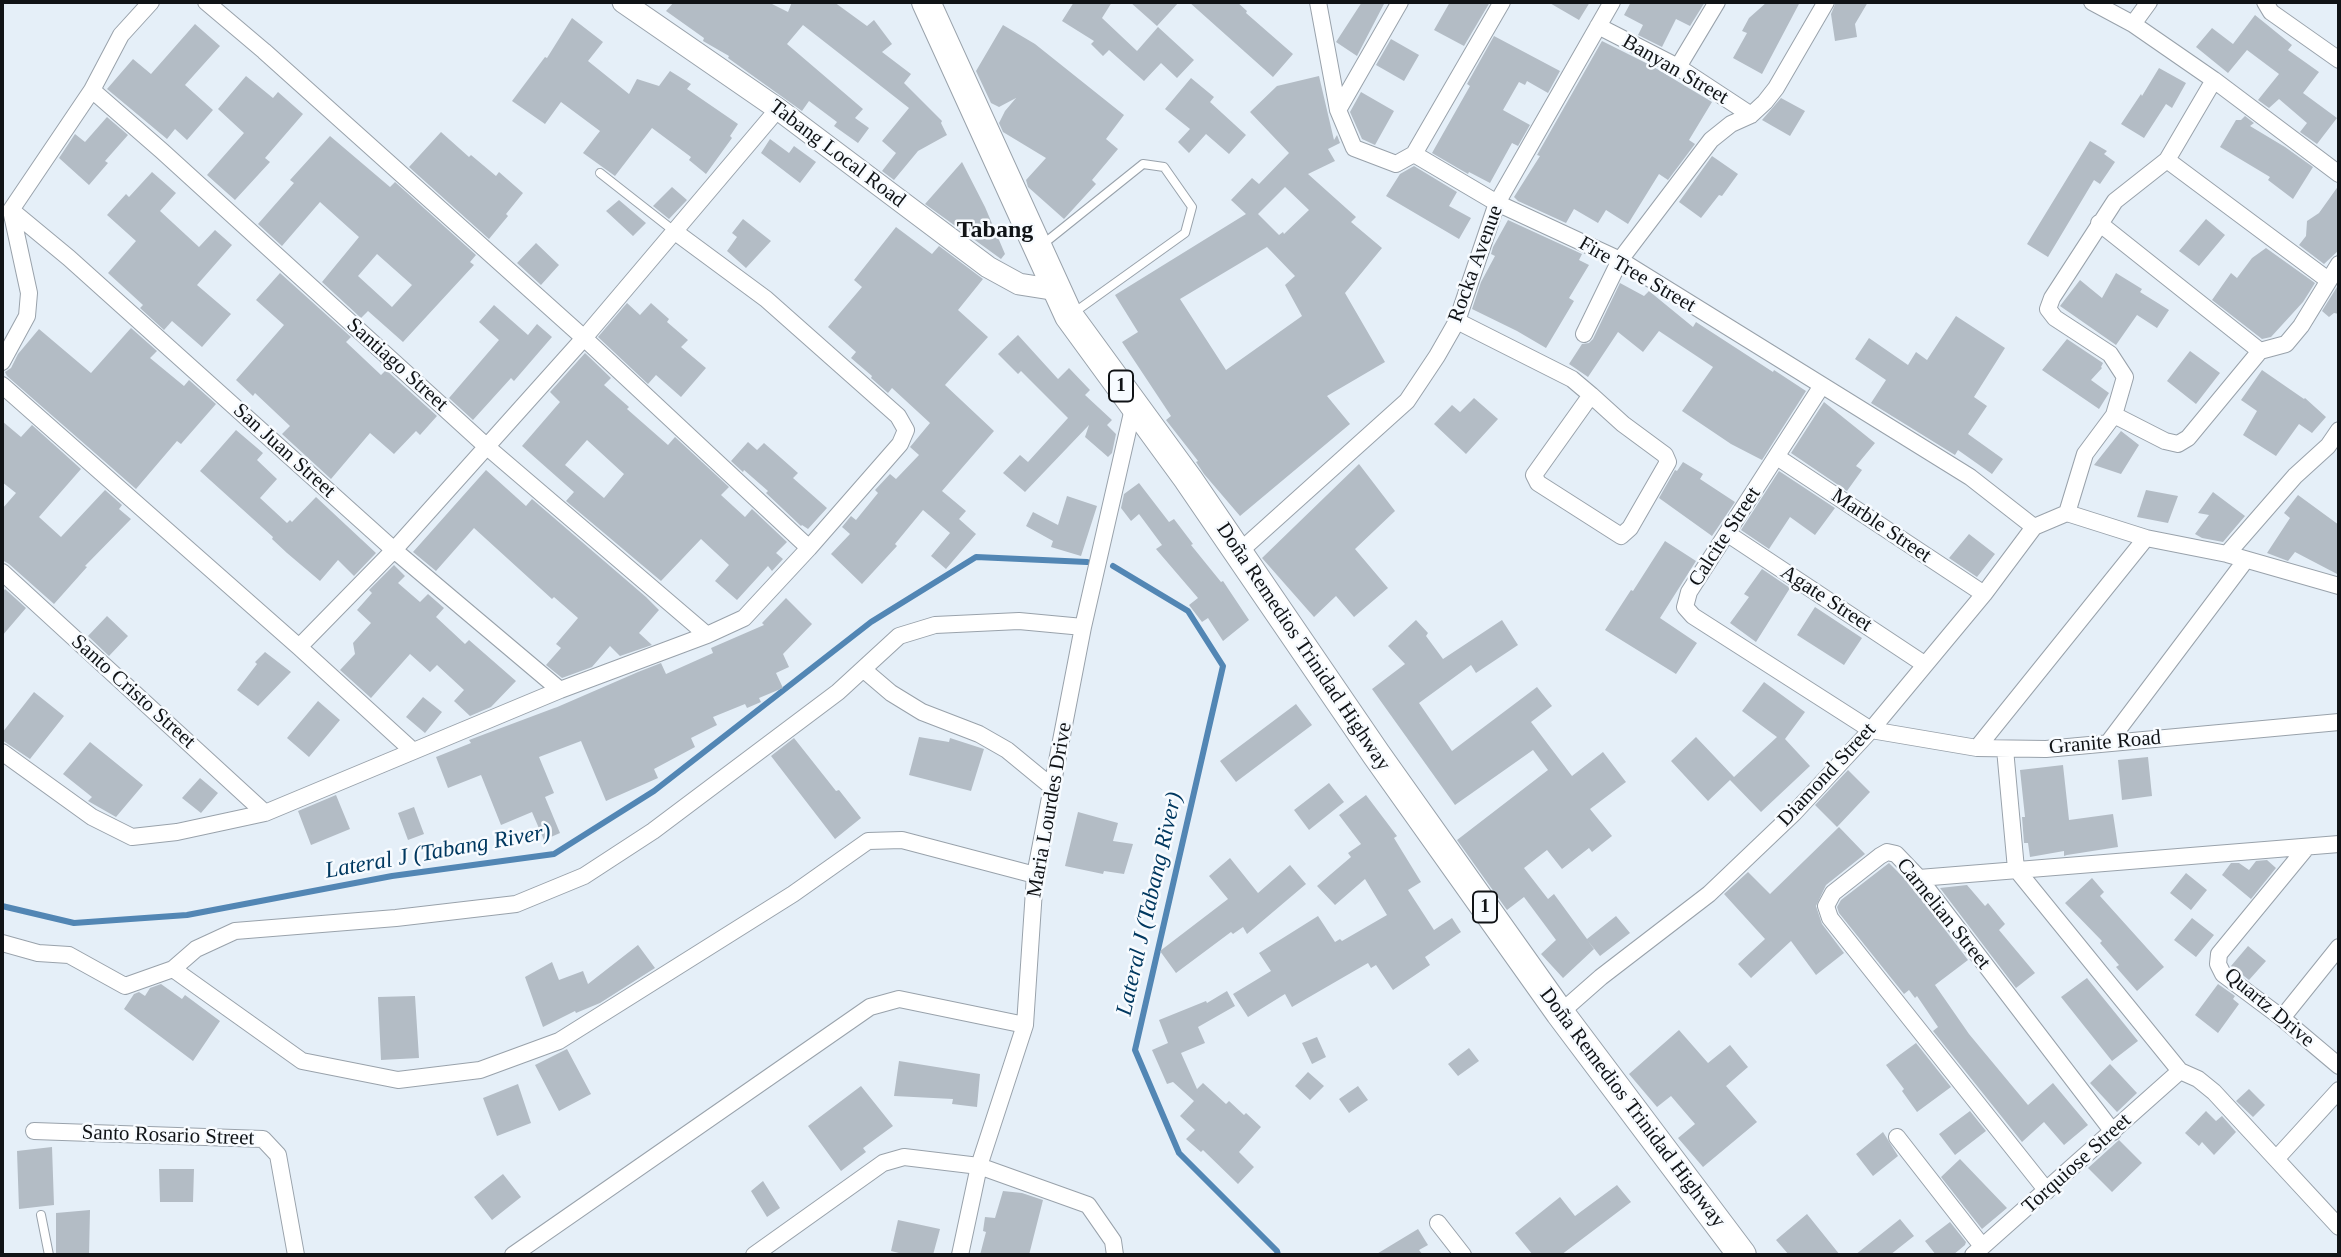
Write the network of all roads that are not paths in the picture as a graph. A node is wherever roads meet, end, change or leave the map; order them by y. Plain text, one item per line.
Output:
1 (151, 2) edge
2 (206, 2) edge
3 (623, 2) edge
4 (926, 2) edge
5 (1318, 2) edge
6 (1400, 2) edge
7 (1502, 2) edge
8 (1612, 2) edge
9 (1717, 2) edge
10 (1826, 2) edge
11 (2092, 2) edge
12 (2149, 2) edge
13 (2265, 2) edge
14 (2133, 24) junction
15 (1598, 26) junction
16 (2339, 61) edge
17 (1678, 67) junction
18 (2214, 80) junction
19 (92, 90) junction
20 (778, 109) junction
21 (1338, 110) junction
22 (1751, 115) junction
23 (1414, 154) junction
24 (2167, 160) junction
25 (600, 173) dead end
26 (2339, 174) edge
27 (1497, 204) junction
28 (11, 210) junction
29 (2099, 223) junction
30 (674, 231) junction
31 (1037, 248) junction
32 (1620, 260) junction
33 (2339, 264) edge
34 (2328, 280) junction
35 (1057, 290) junction
36 (1069, 316) junction
37 (1457, 321) junction
38 (1584, 334) dead end
39 (584, 338) junction
40 (2260, 351) junction
41 (2, 362) edge
42 (2, 385) edge
43 (1821, 387) junction
44 (1591, 395) junction
45 (1134, 404) junction
46 (2115, 415) junction
47 (2339, 430) edge
48 (486, 446) junction
49 (1777, 457) junction
50 (2067, 513) junction
51 (2034, 527) junction
52 (1728, 534) junction
53 (2146, 538) junction
54 (809, 548) junction
55 (394, 550) junction
56 (1239, 552) junction
57 (2227, 554) junction
58 (2245, 561) junction
59 (2, 572) edge
60 (2339, 586) edge
61 (1984, 594) junction
62 (1083, 627) junction
63 (707, 635) junction
64 (299, 648) junction
65 (1924, 664) junction
66 (864, 670) junction
67 (560, 690) junction
68 (2339, 722) edge
69 (1871, 730) junction
70 (2108, 743) junction
71 (1977, 748) junction
72 (2005, 749) junction
73 (412, 751) junction
74 (2, 752) edge
75 (1052, 787) junction
76 (265, 813) junction
77 (2339, 844) edge
78 (2307, 846) junction
79 (2016, 869) junction
80 (1035, 874) junction
81 (1919, 878) junction
82 (2, 943) edge
83 (2339, 947) edge
84 (173, 969) junction
85 (1560, 1013) junction
86 (2282, 1018) junction
87 (1025, 1026) junction
88 (2339, 1066) edge
89 (2180, 1071) junction
90 (2339, 1090) edge
91 (34, 1131) dead end
92 (2113, 1132) junction
93 (1897, 1137) dead end
94 (2277, 1158) junction
95 (979, 1166) junction
96 (2047, 1192) junction
97 (41, 1215) dead end
98 (1438, 1223) dead end
99 (2339, 1227) edge
100 (1978, 1251) edge
101 (49, 1255) edge
102 (296, 1255) edge
103 (513, 1255) edge
104 (754, 1255) edge
105 (960, 1255) edge
106 (1115, 1255) edge
107 (1462, 1255) edge
108 (1742, 1255) edge

1 - 19 street
2 - 39 street
3 - 20 street, Tabang Local Road
4 - 31 highway, Doña Remedios Trinidad Highway / 1
5 - 21 street
6 - 21 street
7 - 23 street
8 - 15 street, Rocka Avenue
9 - 17 street
10 - 22 street
11 - 14 street
12 - 14 street
13 - 16 street
14 - 18 street
15 - 17 street, Banyan Street
15 - 27 street, Rocka Avenue
17 - 22 street, Banyan Street
18 - 24 street
18 - 26 street
19 - 28 street
19 - 48 street, Santiago Street
20 - 30 street
20 - 35 street, Tabang Local Road
21 - 23 street
22 - 32 street
23 - 27 street, Fire Tree Street
24 - 29 street
24 - 34 street
25 - 30 lane
27 - 32 street, Fire Tree Street
27 - 37 street, Rocka Avenue
28 - 41 street
28 - 55 street, San Juan Street
29 - 40 street
29 - 46 street
30 - 39 street
30 - 54 street
31 - 35 highway, Doña Remedios Trinidad Highway / 1
31 - 36 lane
32 - 38 street
32 - 43 street, Fire Tree Street
33 - 34 street
34 - 40 street
35 - 36 highway, Doña Remedios Trinidad Highway / 1
36 - 45 highway, Doña Remedios Trinidad Highway / 1
37 - 44 street
37 - 56 street, Rocka Avenue
39 - 48 street
39 - 54 street
40 - 46 street
42 - 64 street
43 - 49 street, Calcite Street
43 - 51 street, Fire Tree Street
44 - 44 street
45 - 56 highway, Doña Remedios Trinidad Highway / 1
45 - 62 street, Maria Lourdes Drive
46 - 50 street
47 - 57 street
48 - 55 street
48 - 63 street, Santiago Street
49 - 52 street, Calcite Street
49 - 61 street, Marble Street
50 - 51 street
50 - 53 street
51 - 61 street, Diamond Street
52 - 65 street, Agate Street
52 - 69 street, Calcite Street
53 - 57 street
53 - 71 street
54 - 63 street
55 - 64 street
55 - 67 street, San Juan Street
56 - 85 highway, Doña Remedios Trinidad Highway / 1
57 - 58 street
58 - 60 street
58 - 70 street
59 - 76 street, Santo Cristo Street
61 - 65 street, Diamond Street
62 - 66 street
62 - 75 street, Maria Lourdes Drive
63 - 67 street
64 - 73 street
65 - 69 street, Diamond Street
66 - 75 street
66 - 84 street
67 - 73 street
68 - 70 street, Granite Road
69 - 71 street, Granite Road
69 - 85 street, Diamond Street
70 - 72 street, Granite Road
71 - 72 street, Granite Road
72 - 79 street
73 - 76 street
74 - 76 street
75 - 80 street, Maria Lourdes Drive
77 - 78 street
78 - 79 street
78 - 86 street, Quartz Drive
79 - 81 street
79 - 89 street
80 - 84 street
80 - 87 street, Maria Lourdes Drive
81 - 92 street, Carnelian Street
81 - 96 street, Carnelian Street
82 - 84 street
83 - 86 street
85 - 108 highway, Doña Remedios Trinidad Highway / 1
86 - 88 street, Quartz Drive
87 - 95 street, Maria Lourdes Drive
87 - 103 street
89 - 92 street, Torquiose Street
89 - 94 street
90 - 94 street
91 - 102 street, Santo Rosario Street
92 - 96 street, Torquiose Street
93 - 100 street
94 - 99 street
95 - 104 street
95 - 105 street, Maria Lourdes Drive
95 - 106 street
96 - 100 street, Torquiose Street
97 - 101 lane
98 - 107 street

